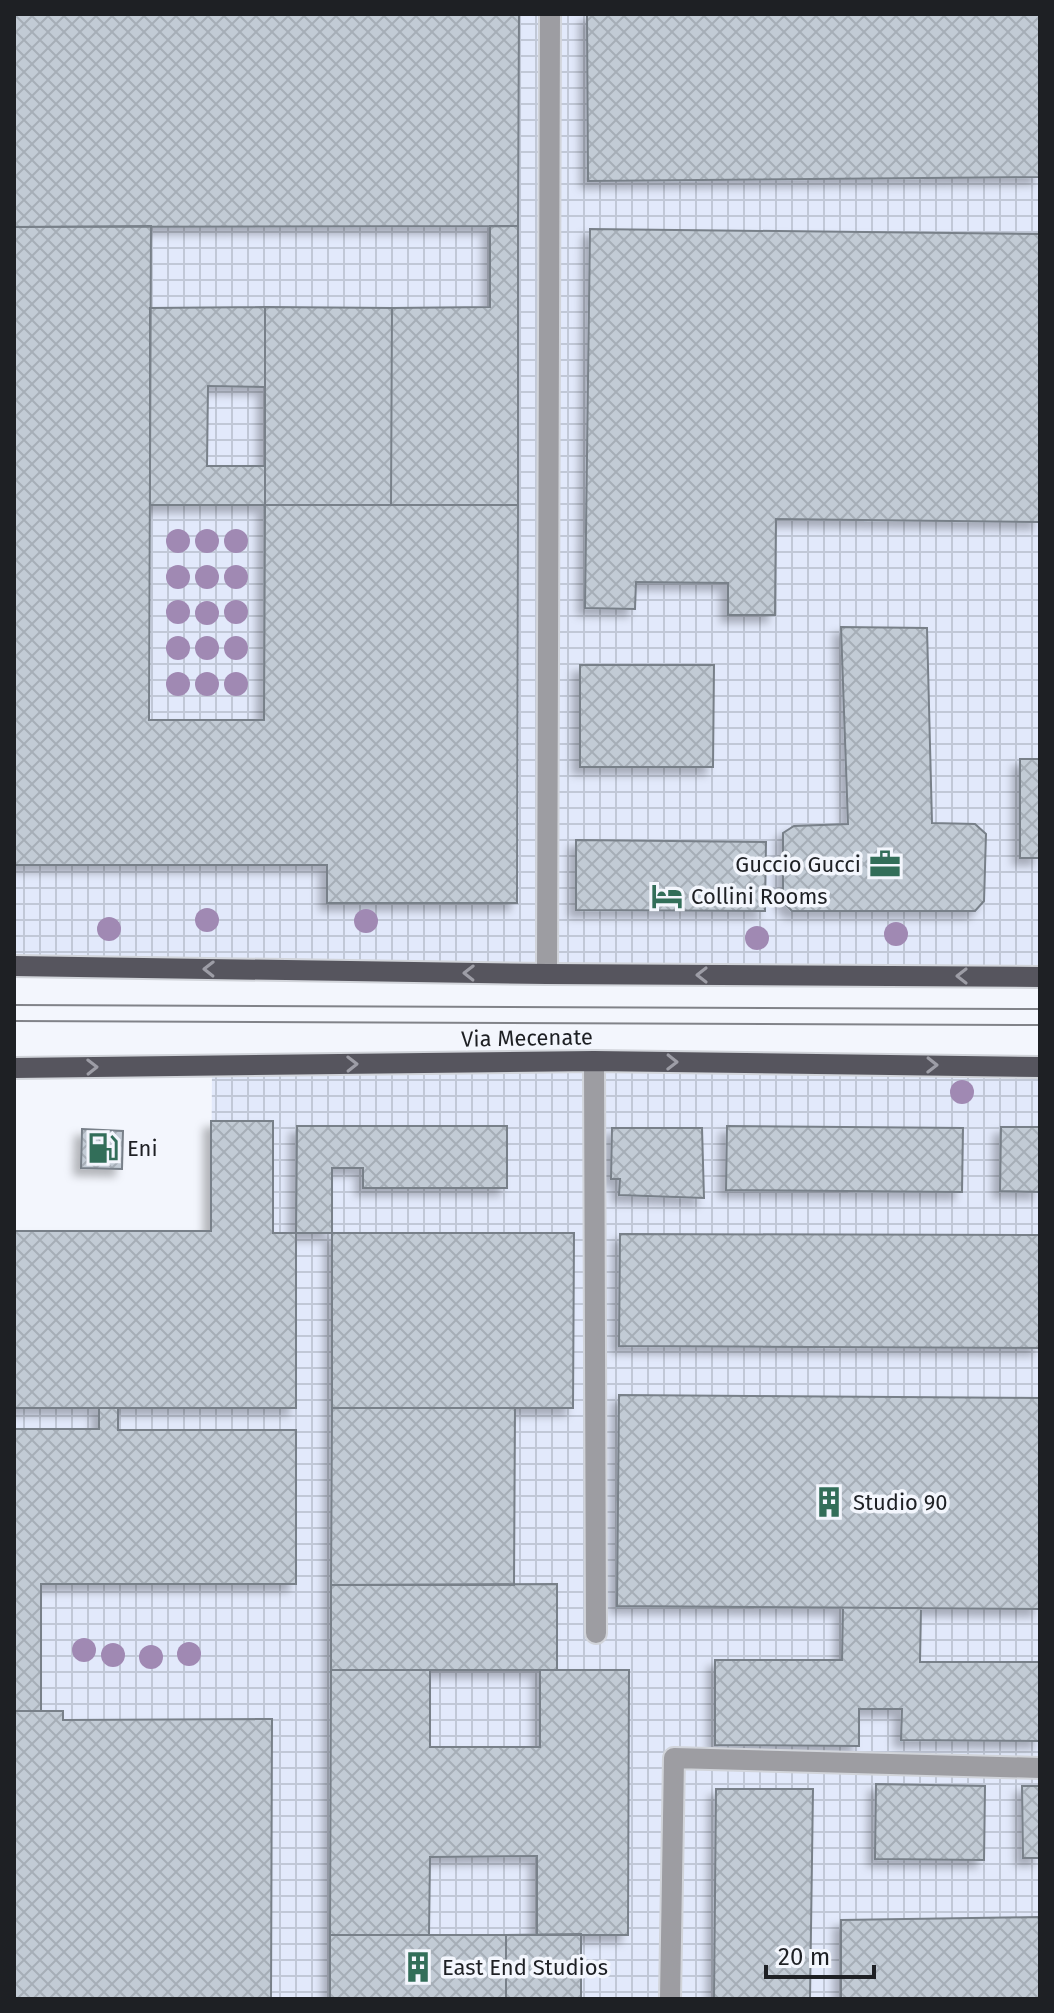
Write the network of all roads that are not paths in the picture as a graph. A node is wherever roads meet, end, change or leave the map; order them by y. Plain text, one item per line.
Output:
1 (550, 14) edge
2 (14, 966) edge
3 (547, 974) junction
4 (1040, 977) edge
5 (594, 1061) junction
6 (1040, 1067) edge
7 (14, 1068) edge
8 (596, 1633) dead end
9 (1040, 1768) edge
10 (670, 1999) edge

1 - 3 lane
3 -> 2 main road
4 -> 3 main road
5 -> 6 main road, Via Mecenate
7 -> 5 main road, Via Mecenate
5 - 8 lane
9 - 10 lane

